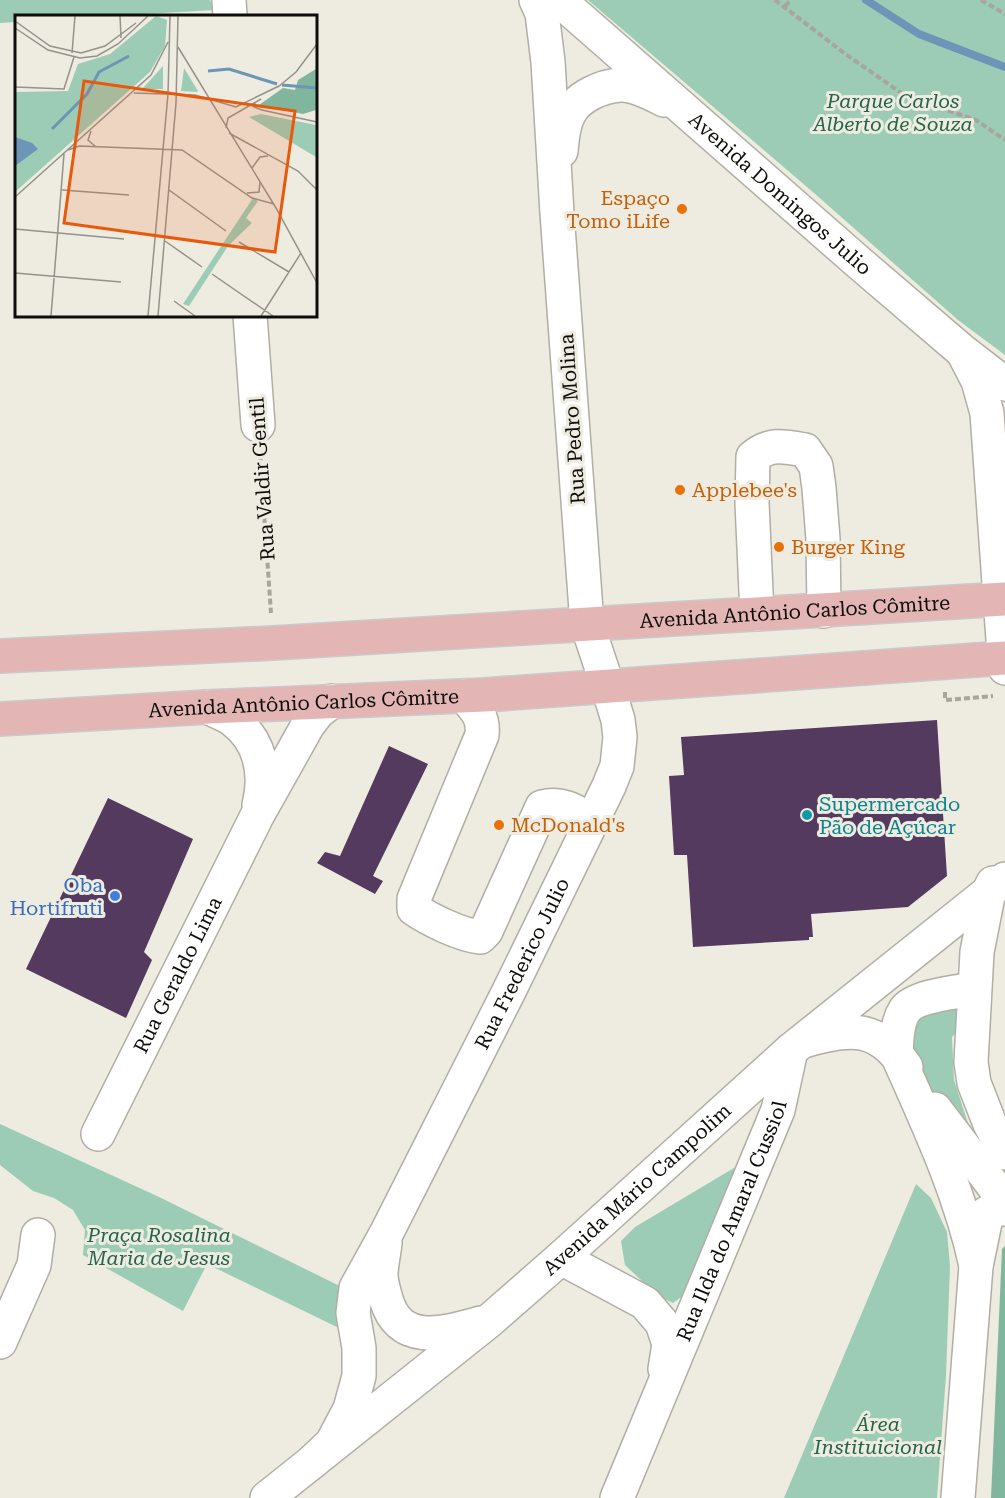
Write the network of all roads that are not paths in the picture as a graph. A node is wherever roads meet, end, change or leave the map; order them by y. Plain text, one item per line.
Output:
1 (229, 0) edge
2 (536, 0) edge
3 (559, 0) edge
4 (230, 15) edge
5 (690, 113) junction
6 (556, 213) junction
7 (250, 316) edge
8 (962, 350) junction
9 (1005, 384) edge
10 (258, 425) road end
11 (1002, 600) edge
12 (824, 611) junction
13 (757, 614) junction
14 (587, 624) junction
15 (0, 656) edge
16 (1005, 658) edge
17 (1005, 668) edge
18 (608, 687) junction
19 (464, 696) junction
20 (332, 702) junction
21 (207, 707) junction
22 (0, 719) edge
23 (249, 735) junction
24 (292, 754) junction
25 (257, 816) junction
26 (592, 821) junction
27 (1005, 857) edge
28 (997, 885) edge
29 (974, 989) junction
30 (796, 1046) junction
31 (896, 1052) junction
32 (990, 1124) junction
33 (98, 1134) dead end
34 (1005, 1153) edge
35 (997, 1201) edge
36 (387, 1232) junction
37 (38, 1235) dead end
38 (561, 1258) junction
39 (976, 1266) junction
40 (489, 1320) junction
41 (0, 1342) edge
42 (662, 1387) junction
43 (311, 1463) junction
44 (267, 1498) edge
45 (617, 1498) edge
46 (958, 1498) edge

1 - 4 street
2 - 6 street, Rua Pedro Molina
3 - 5 street, Avenida Domingos Julio
5 - 6 street, Rua Pedro Molina
5 - 8 street, Avenida Domingos Julio
6 - 14 street, Rua Pedro Molina
7 - 10 street, Rua Valdir Gentil
8 - 9 street, Avenida Domingos Julio
8 - 11 street
11 - 12 main road, Avenida Antônio Carlos Cômitre
11 - 16 street
12 - 13 main road, Avenida Antônio Carlos Cômitre
12 - 13 street
13 - 14 main road, Avenida Antônio Carlos Cômitre
14 - 15 main road, Avenida Antônio Carlos Cômitre
14 - 18 street
16 - 17 street
16 - 18 main road, Avenida Antônio Carlos Cômitre
18 - 19 main road, Avenida Antônio Carlos Cômitre
18 - 26 street, Rua Frederico Julio
19 - 20 main road, Avenida Antônio Carlos Cômitre
19 - 26 street
20 - 21 main road, Avenida Antônio Carlos Cômitre
20 - 24 street, Rua Geraldo Lima
21 - 22 main road, Avenida Antônio Carlos Cômitre
21 - 23 street, Rua Geraldo Lima
23 - 24 street, Rua Geraldo Lima
23 - 25 street, Rua Geraldo Lima
24 - 25 street, Rua Geraldo Lima
25 - 33 street, Rua Geraldo Lima
26 - 36 street, Rua Frederico Julio
27 - 28 street
28 - 29 street
28 - 30 street, Avenida Mário Campolim
29 - 31 street
29 - 32 street
30 - 31 street
30 - 38 street, Avenida Mário Campolim
30 - 42 street, Rua Ilda do Amaral Cussiol
31 - 35 street
31 - 39 street
32 - 34 street
32 - 35 street
35 - 39 street
36 - 40 street, Rua Frederico Julio
36 - 43 street, Rua Frederico Julio
37 - 41 street
38 - 40 street, Avenida Mário Campolim
38 - 42 street, Rua Ilda do Amaral Cussiol
39 - 46 street
40 - 43 street, Avenida Mário Campolim
42 - 45 street, Rua Ilda do Amaral Cussiol
43 - 44 street, Avenida Mário Campolim

